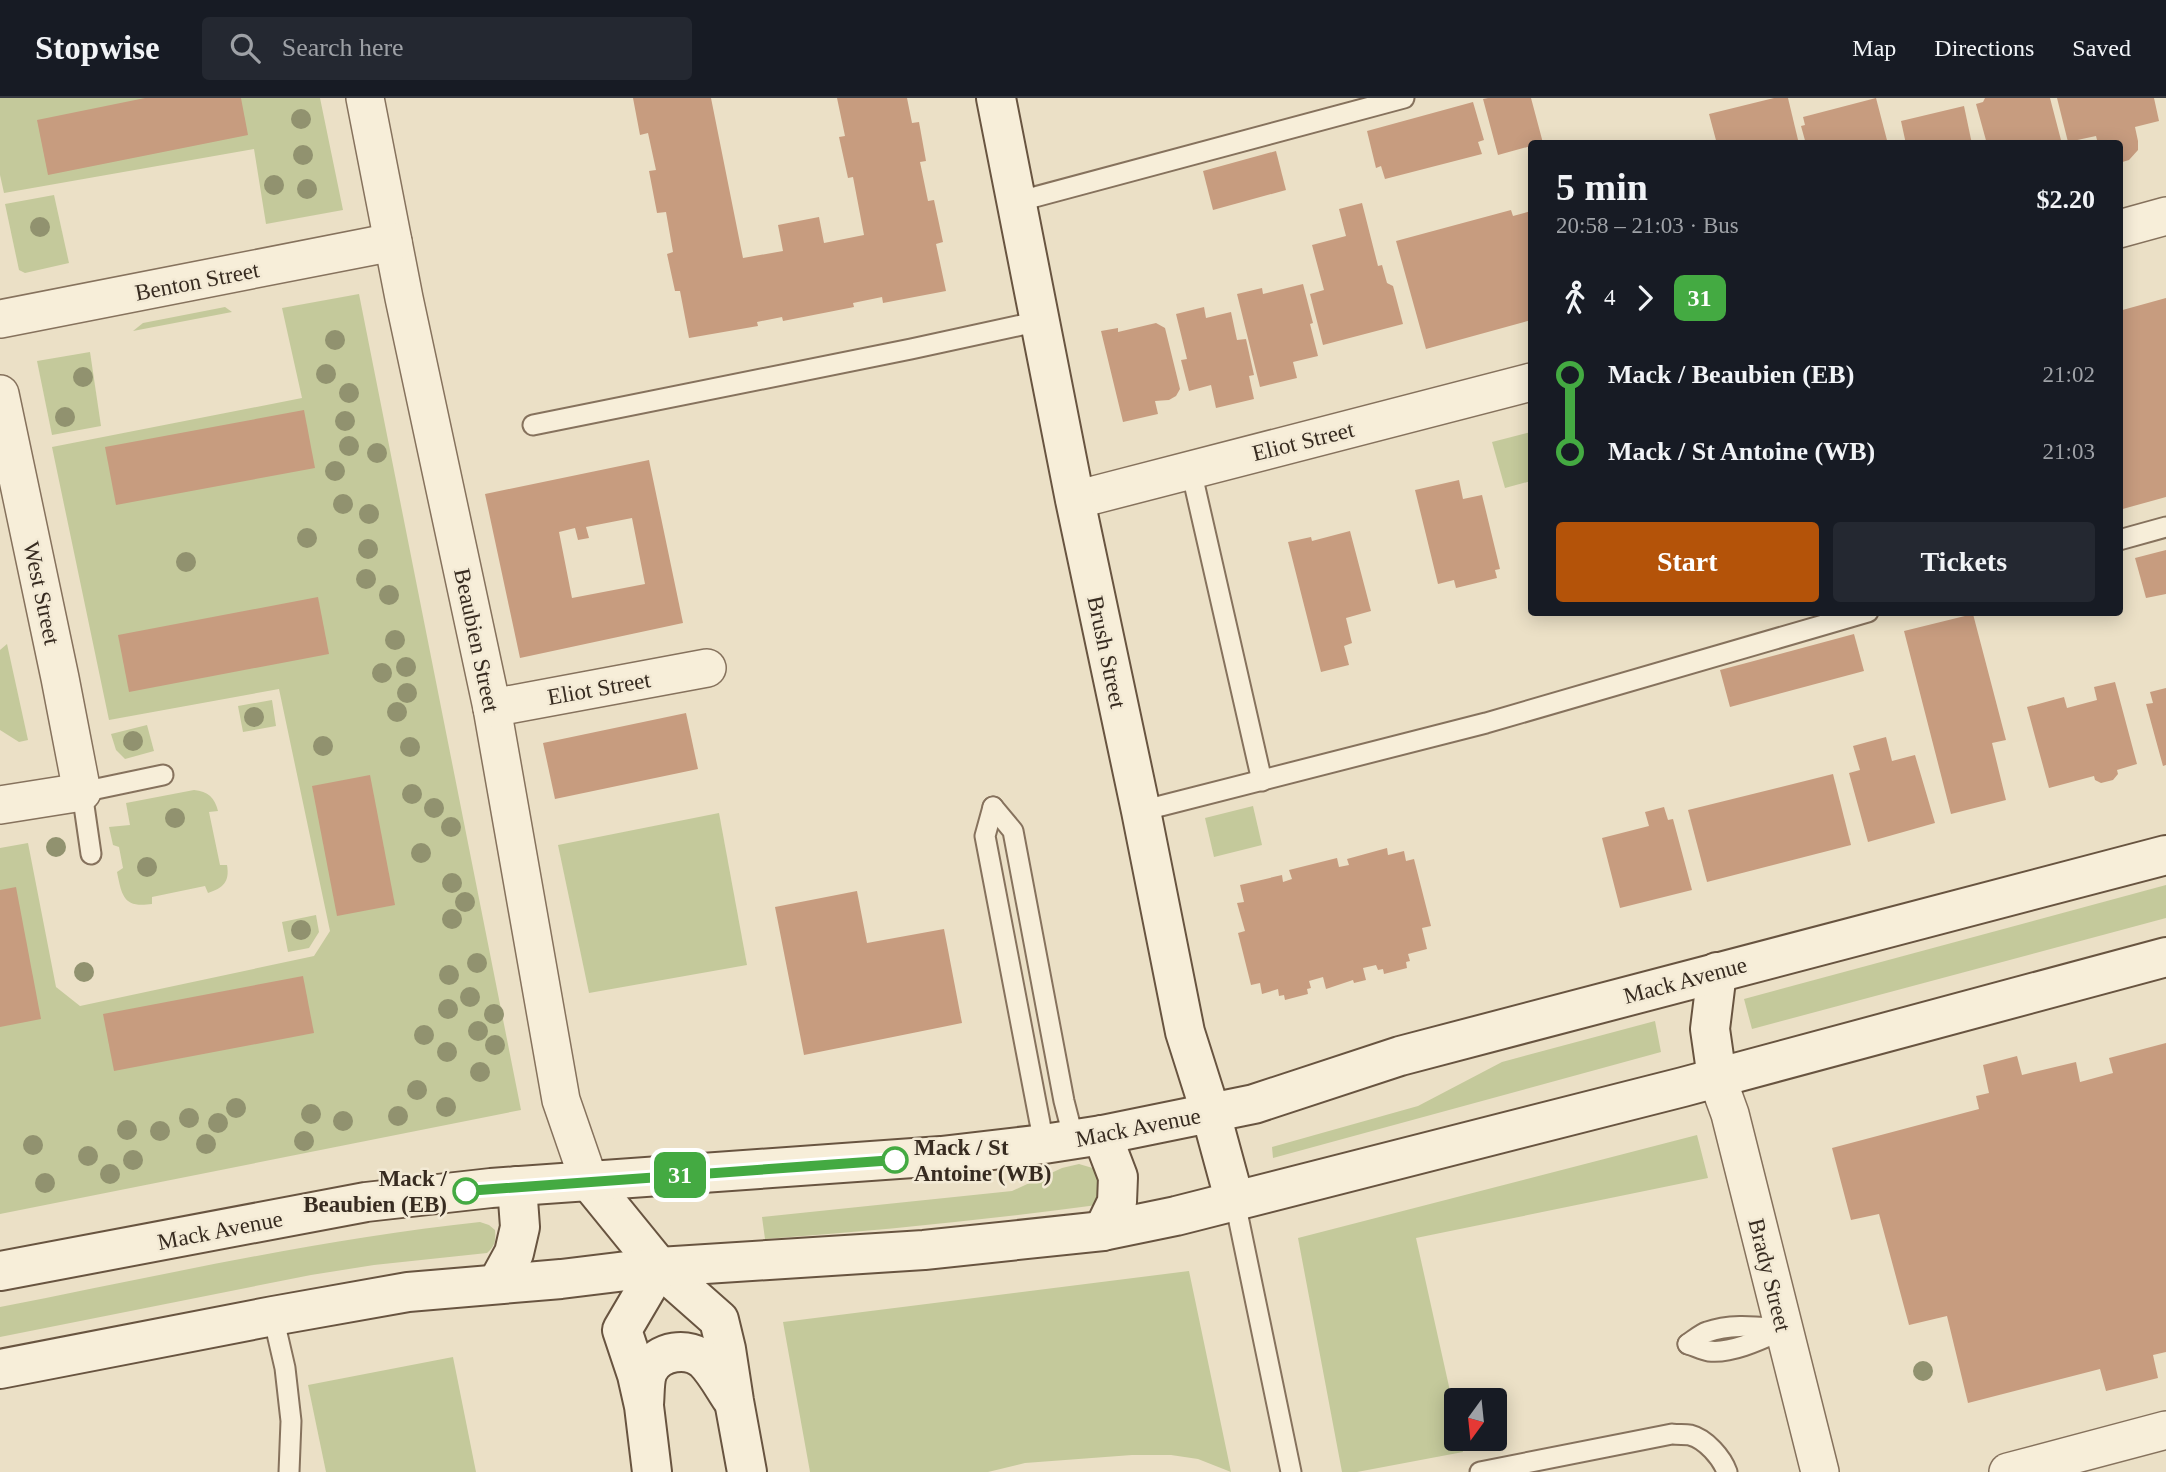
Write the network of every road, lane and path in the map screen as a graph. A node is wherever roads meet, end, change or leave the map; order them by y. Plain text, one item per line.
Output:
1 (365, 98) edge
2 (996, 98) edge
3 (1404, 98) edge
4 (1016, 202) junction
5 (2166, 216) edge
6 (2123, 228) edge
7 (393, 242) junction
8 (0, 319) edge
9 (1040, 321) junction
10 (1528, 383) edge
11 (0, 394) edge
12 (533, 425) dead end
13 (1191, 470) junction
14 (1075, 500) junction
15 (2166, 527) edge
16 (2123, 539) edge
17 (1854, 616) edge
18 (706, 668) dead end
19 (492, 708) junction
20 (163, 775) dead end
21 (1262, 781) junction
22 (82, 792) junction
23 (0, 805) edge
24 (1141, 811) junction
25 (91, 854) dead end
26 (2166, 855) edge
27 (1029, 912) junction
28 (1000, 917) junction
29 (2166, 957) edge
30 (1717, 972) junction
31 (1717, 1078) junction
32 (1211, 1114) junction
33 (1073, 1140) junction
34 (589, 1181) junction
35 (517, 1186) junction
36 (1235, 1202) junction
37 (1102, 1231) junction
38 (659, 1267) junction
39 (0, 1271) edge
40 (497, 1284) junction
41 (272, 1316) junction
42 (0, 1369) edge
43 (734, 1401) junction
44 (643, 1406) junction
45 (2166, 1430) edge
46 (289, 1472) edge
47 (652, 1472) edge
48 (747, 1472) edge
49 (1291, 1472) edge
50 (1480, 1472) edge
51 (1727, 1472) edge
52 (1820, 1472) edge
53 (2008, 1472) edge

1 - 7 street, Beaubien Street
2 - 4 main road, Brush Street
3 - 4 lane
4 - 9 main road, Brush Street
5 - 6 street
7 - 8 street, Benton Street
7 - 19 street, Beaubien Street
9 - 12 lane
9 - 14 main road, Brush Street
10 - 13 street, Eliot Street
11 - 22 street, West Street
13 - 14 street, Eliot Street
13 - 21 lane
14 - 24 main road, Brush Street
15 - 16 lane
17 - 21 lane
18 - 19 street, Eliot Street
19 - 34 street, Beaubien Street
20 - 22 lane
21 - 24 lane
22 - 23 street
22 - 25 lane
24 - 32 main road, Brush Street
26 - 30 main road, Mack Avenue
27 - 28 lane
27 - 28 lane
27 - 33 lane
28 - 33 lane
29 - 31 main road
30 - 31 main road
30 - 32 main road, Mack Avenue
31 - 36 main road
31 - 52 street, Brady Street
32 - 33 main road, Mack Avenue
32 - 36 main road, Brush Street
33 - 34 main road, Mack Avenue
33 - 37 main road
34 - 35 main road, Mack Avenue
34 - 38 main road
35 - 39 main road, Mack Avenue
35 - 40 main road
36 - 37 main road
36 - 49 lane
37 - 38 main road
38 - 40 main road
38 - 43 main road
38 - 44 main road
40 - 41 main road
41 - 42 main road
41 - 46 lane
43 - 44 main road
43 - 48 main road
44 - 47 main road
45 - 53 street
50 - 51 lane

